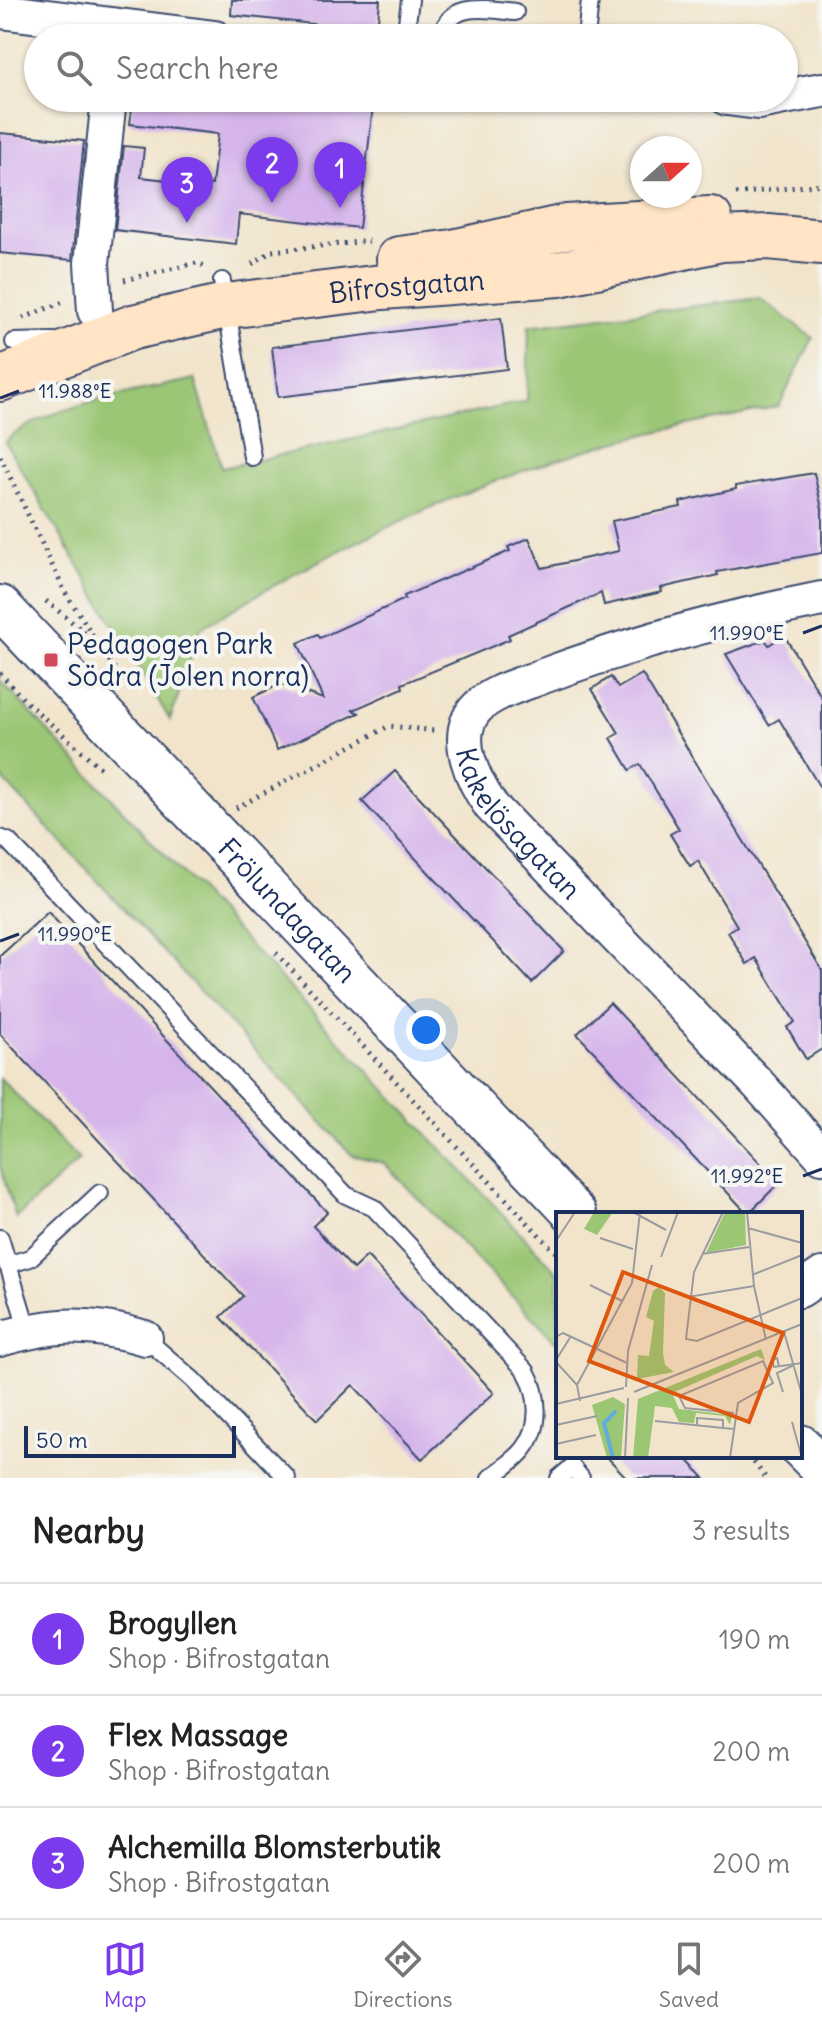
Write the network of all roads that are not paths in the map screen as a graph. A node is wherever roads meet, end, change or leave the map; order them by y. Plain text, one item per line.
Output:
1 (410, 0) edge
2 (590, 0) edge
3 (0, 11) edge
4 (515, 12) dead end
5 (119, 22) edge
6 (407, 24) edge
7 (446, 24) edge
8 (587, 24) edge
9 (822, 90) edge
10 (798, 95) edge
11 (107, 112) edge
12 (822, 219) edge
13 (660, 223) junction
14 (615, 242) dead end
15 (822, 242) edge
16 (493, 261) dead end
17 (227, 283) junction
18 (94, 301) junction
19 (6, 348) edge
20 (252, 457) dead end
21 (822, 599) edge
22 (0, 607) edge
23 (0, 838) edge
24 (822, 1156) edge
25 (100, 1193) dead end
26 (573, 1212) edge
27 (0, 1238) edge
28 (7, 1265) junction
29 (822, 1275) edge
30 (802, 1289) edge
31 (14, 1335) edge
32 (145, 1338) joint
33 (802, 1448) edge
34 (822, 1468) edge
35 (287, 1478) edge
36 (490, 1478) edge
37 (559, 1478) edge
38 (581, 1478) edge

1 - 6 lane
2 - 8 lane
3 - 5 street
4 - 7 lane
9 - 10 street
11 - 18 street
12 - 13 main road, Bifrostgatan
13 - 14 lane
13 - 17 main road, Bifrostgatan
15 - 17 main road, Bifrostgatan
16 - 17 lane
17 - 18 main road, Bifrostgatan
17 - 19 main road, Bifrostgatan
17 - 20 lane
18 - 19 main road, Bifrostgatan
21 - 24 street, Kakelösagatan
22 - 26 street, Frölundagatan
23 - 36 lane
25 - 28 lane
27 - 28 lane
28 - 31 lane
29 - 30 street
31 - 32 street
32 - 35 lane
33 - 34 street
37 - 38 lane

